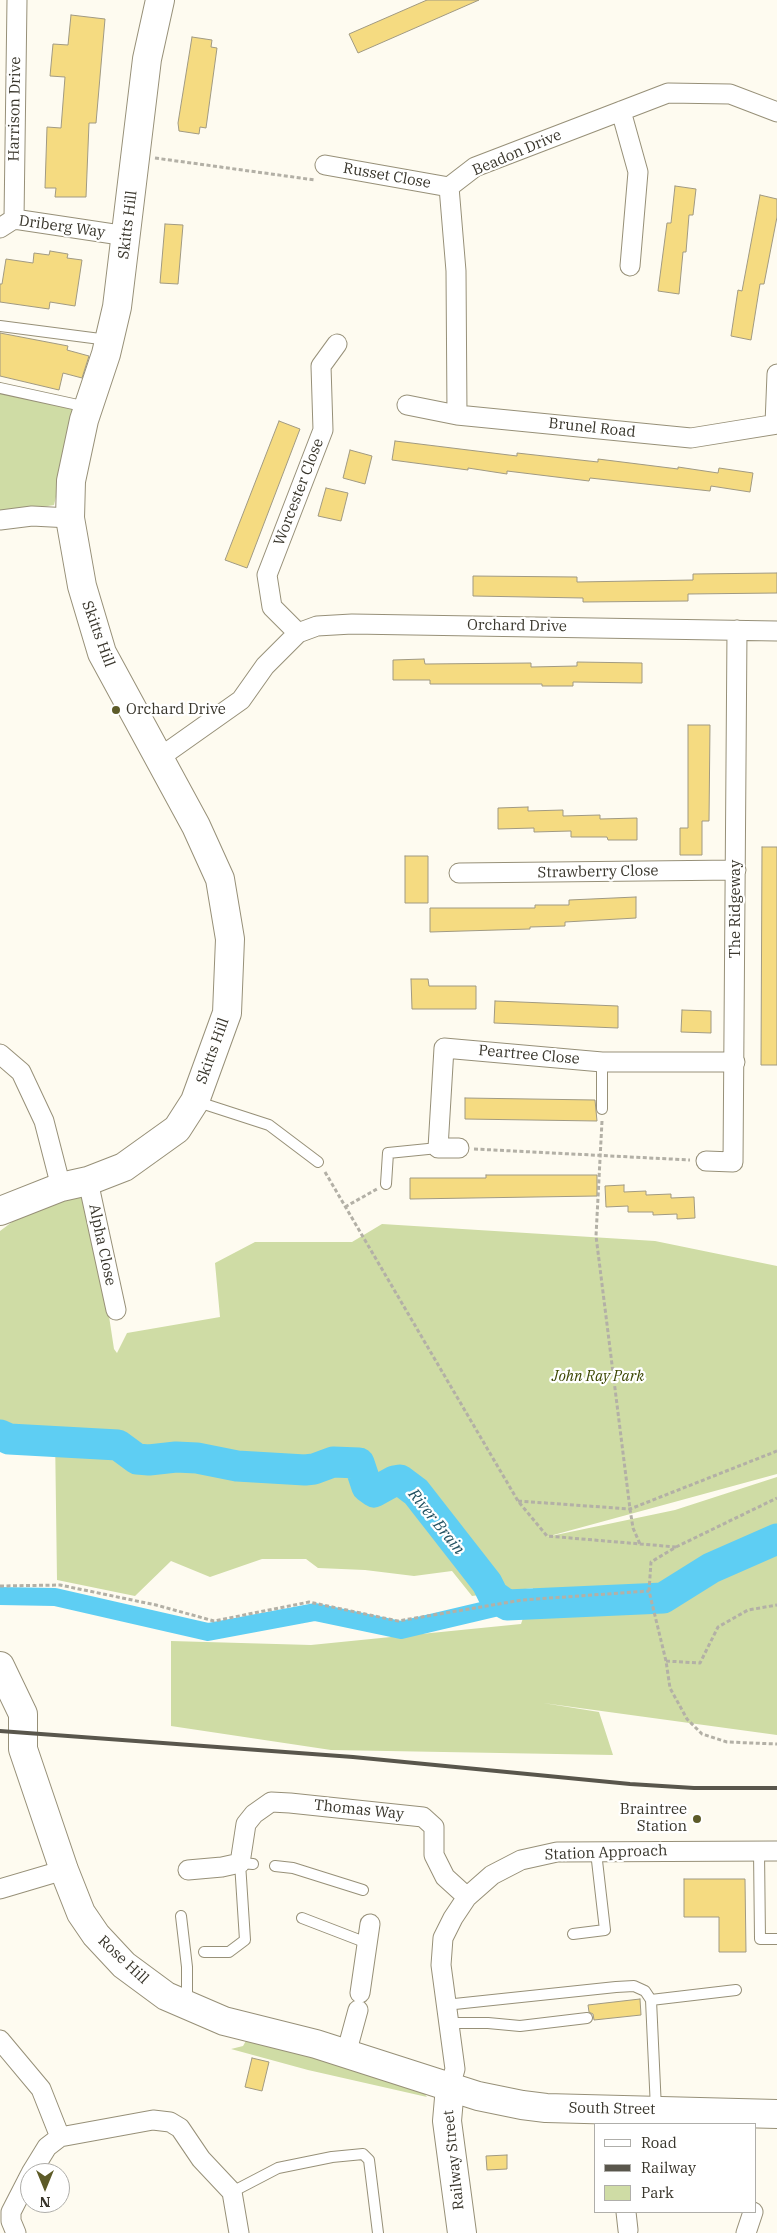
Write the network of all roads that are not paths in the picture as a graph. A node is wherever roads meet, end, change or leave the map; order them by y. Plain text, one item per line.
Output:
1 (17, 0) edge
2 (159, 2) edge
3 (621, 111) junction
4 (777, 112) edge
5 (325, 165) road end
6 (449, 187) junction
7 (7, 223) edge
8 (127, 236) junction
9 (630, 266) dead end
10 (0, 326) edge
11 (109, 340) junction
12 (337, 344) dead end
13 (777, 374) edge
14 (0, 388) edge
15 (407, 405) dead end
16 (88, 408) junction
17 (457, 415) junction
18 (776, 424) edge
19 (70, 518) junction
20 (0, 520) edge
21 (737, 630) junction
22 (777, 631) edge
23 (298, 633) junction
24 (159, 758) junction
25 (736, 870) junction
26 (459, 873) dead end
27 (0, 1054) edge
28 (602, 1062) junction
29 (735, 1062) junction
30 (195, 1101) junction
31 (602, 1109) road end
32 (438, 1148) junction
33 (459, 1148) road end
34 (706, 1161) road end
35 (318, 1162) road end
36 (88, 1181) junction
37 (386, 1184) road end
38 (61, 1187) junction
39 (0, 1211) edge
40 (116, 1310) dead end
41 (0, 1666) edge
42 (768, 1851) edge
43 (596, 1852) junction
44 (246, 1864) junction
45 (275, 1866) dead end
46 (64, 1870) junction
47 (188, 1870) dead end
48 (0, 1889) edge
49 (363, 1890) dead end
50 (467, 1897) junction
51 (181, 1916) dead end
52 (302, 1918) dead end
53 (368, 1934) joint
54 (573, 1934) dead end
55 (777, 1939) edge
56 (204, 1952) dead end
57 (736, 1990) dead end
58 (651, 2000) junction
59 (187, 2005) junction
60 (445, 2005) junction
61 (587, 2018) dead end
62 (448, 2023) junction
63 (0, 2040) edge
64 (346, 2054) junction
65 (450, 2087) junction
66 (656, 2110) junction
67 (777, 2114) edge
68 (615, 2117) edge
69 (60, 2137) junction
70 (37, 2163) edge
71 (232, 2192) junction
72 (20, 2194) edge
73 (753, 2213) edge
74 (16, 2233) edge
75 (239, 2233) edge
76 (378, 2233) edge
77 (462, 2233) edge
78 (746, 2233) edge

1 - 7 street, Harrison Drive
2 - 8 street, Skitts Hill
3 - 4 street, Beadon Drive
3 - 6 street, Beadon Drive
3 - 9 street
5 - 6 street, Russet Close
6 - 17 street
7 - 8 street, Driberg Way
8 - 11 street, Skitts Hill
10 - 11 lane
11 - 16 street, Skitts Hill
12 - 23 street, Worcester Close
13 - 18 street
14 - 16 lane
15 - 17 street, Brunel Road
16 - 19 street, Skitts Hill
17 - 18 street, Brunel Road
19 - 20 street
19 - 24 street, Skitts Hill
21 - 22 street, Orchard Drive
21 - 23 street, Orchard Drive
21 - 25 street, The Ridgeway
23 - 24 street, Orchard Drive
24 - 30 street, Skitts Hill
25 - 26 street, Strawberry Close
25 - 29 street, The Ridgeway
27 - 38 street
28 - 29 street, Peartree Close
28 - 31 lane
28 - 32 street, Peartree Close
29 - 34 street, The Ridgeway
30 - 35 lane
30 - 36 street, Skitts Hill
32 - 33 street
32 - 37 lane
36 - 38 street, Skitts Hill
36 - 40 street, Alpha Close
38 - 39 street, Skitts Hill
41 - 46 street, Rose Hill
42 - 43 street, Station Approach
42 - 55 lane
43 - 50 street, Station Approach
43 - 54 lane
44 - 47 street
44 - 50 street, Thomas Way
44 - 56 lane, Thomas Way
45 - 49 lane
46 - 48 street
46 - 59 street, Rose Hill
50 - 60 street, Station Approach
51 - 59 lane
52 - 53 lane
53 - 64 street
57 - 58 lane
58 - 60 lane
58 - 66 lane
59 - 64 street, Rose Hill
60 - 62 street, Station Approach
61 - 62 lane
62 - 65 street, Station Approach
63 - 69 street
64 - 65 street, Rose Hill
65 - 68 street, South Street
65 - 77 street, Railway Street
66 - 67 street, South Street
66 - 68 street, South Street
69 - 70 street
69 - 71 street
71 - 75 street
71 - 76 lane
72 - 74 street
73 - 78 street

